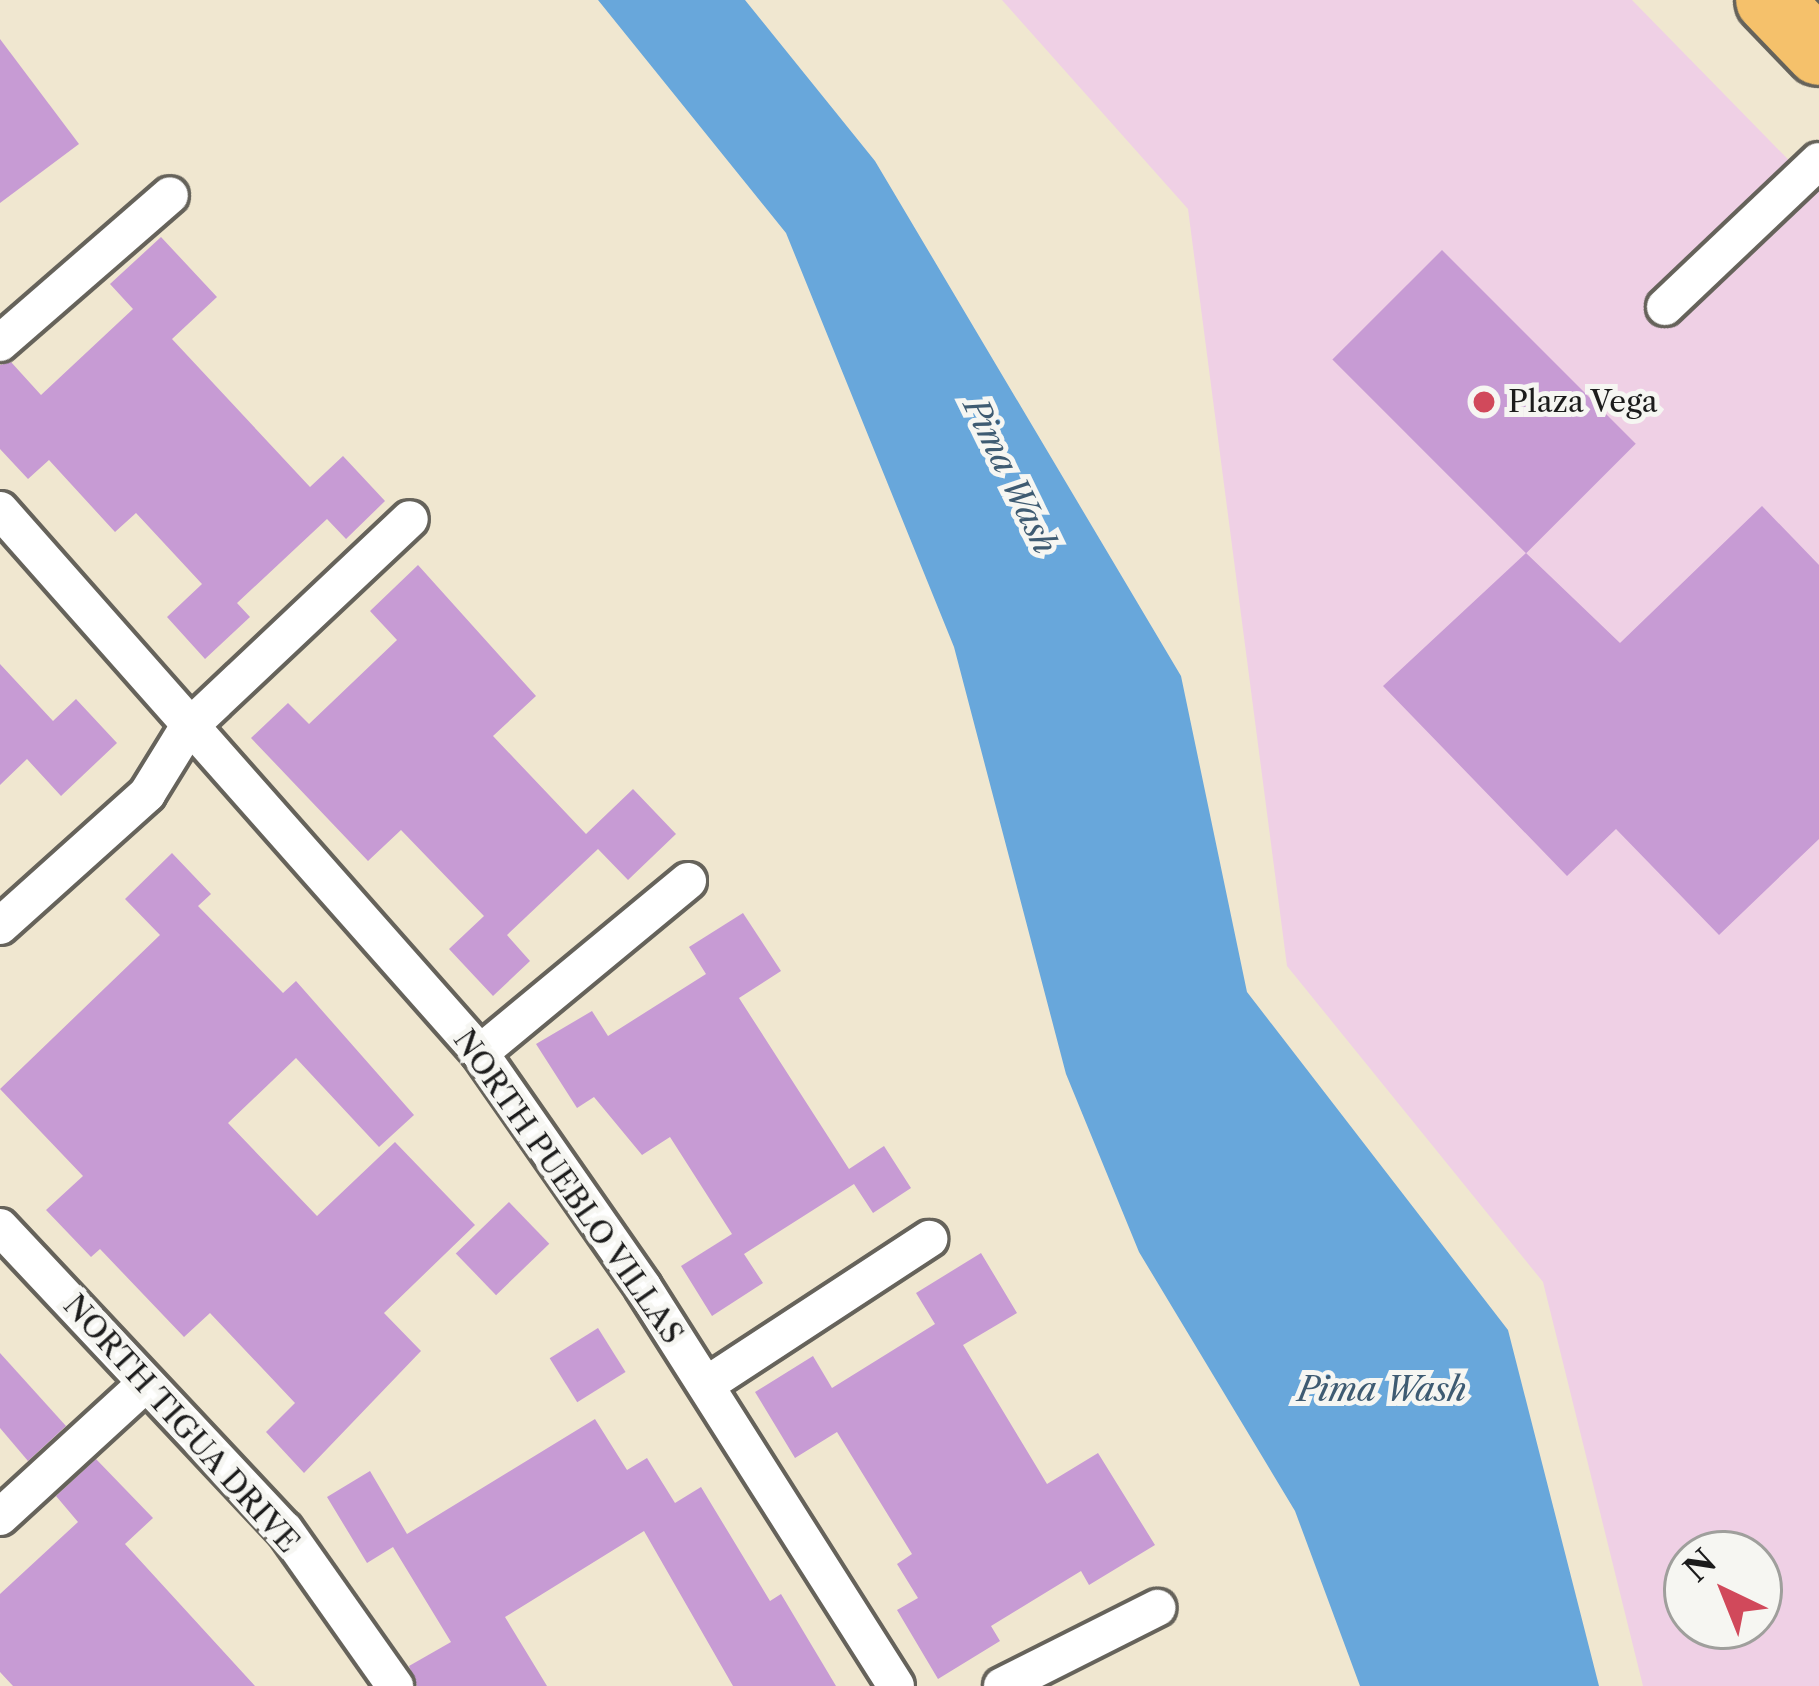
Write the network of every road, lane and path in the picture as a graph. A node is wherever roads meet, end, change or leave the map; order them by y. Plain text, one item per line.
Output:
1 (1769, 0) edge
2 (1819, 52) edge
3 (1819, 161) edge
4 (170, 195) dead end
5 (1665, 308) dead end
6 (0, 343) edge
7 (0, 510) edge
8 (410, 519) dead end
9 (187, 729) junction
10 (688, 881) dead end
11 (0, 926) edge
12 (480, 1053) junction
13 (0, 1227) edge
14 (929, 1239) dead end
15 (146, 1383) junction
16 (706, 1385) junction
17 (0, 1516) edge
18 (1157, 1608) dead end
19 (395, 1686) edge
20 (896, 1686) edge
21 (1002, 1686) edge

1 - 2 highway
3 - 5 lane
4 - 6 lane
7 - 9 lane, NORTH PUEBLO VILLAS
8 - 9 lane
9 - 11 lane
9 - 12 lane, NORTH PUEBLO VILLAS
10 - 12 lane
12 - 16 lane, NORTH PUEBLO VILLAS
13 - 15 lane, NORTH TIGUA DRIVE
14 - 16 lane
15 - 17 lane
15 - 19 lane, NORTH TIGUA DRIVE
16 - 20 lane, NORTH PUEBLO VILLAS
18 - 21 lane

